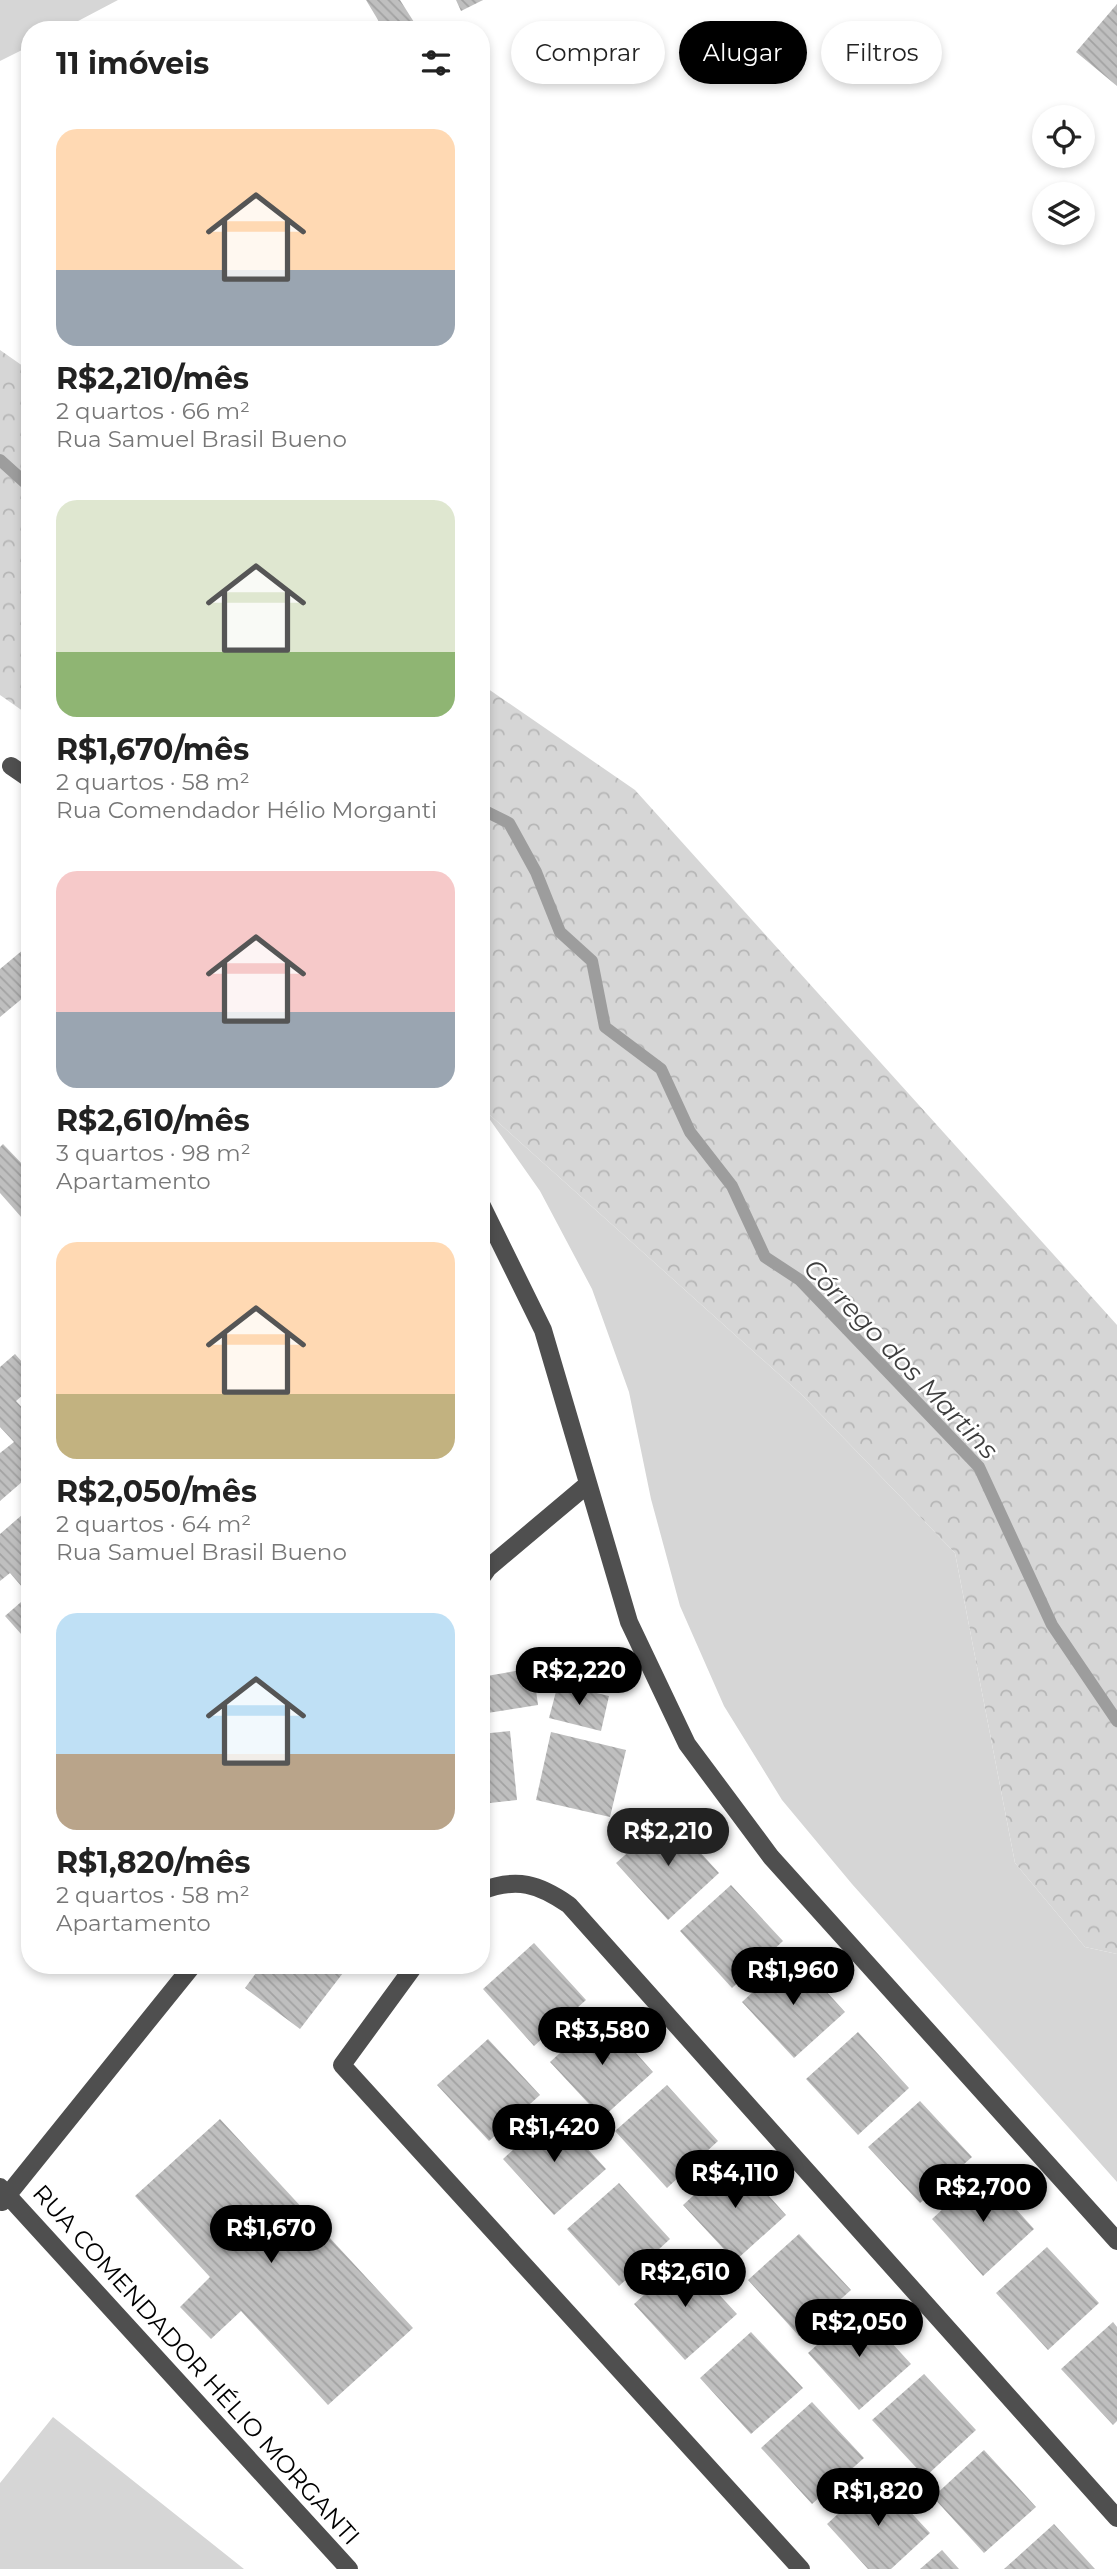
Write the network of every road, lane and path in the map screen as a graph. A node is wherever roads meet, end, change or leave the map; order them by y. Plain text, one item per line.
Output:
1 (10, 766) dead end
2 (21, 773) edge
3 (490, 1222) edge
4 (587, 1484) junction
5 (490, 1567) edge
6 (490, 1887) edge
7 (186, 1974) edge
8 (408, 1974) edge
9 (3, 2195) edge
10 (1117, 2241) edge
11 (1117, 2518) edge
12 (349, 2569) edge
13 (801, 2569) edge

1 - 2 street
3 - 4 street
4 - 5 street
4 - 10 street
6 - 11 street
7 - 9 street
8 - 13 street
9 - 12 street, RUA COMENDADOR HÉLIO MORGANTI

